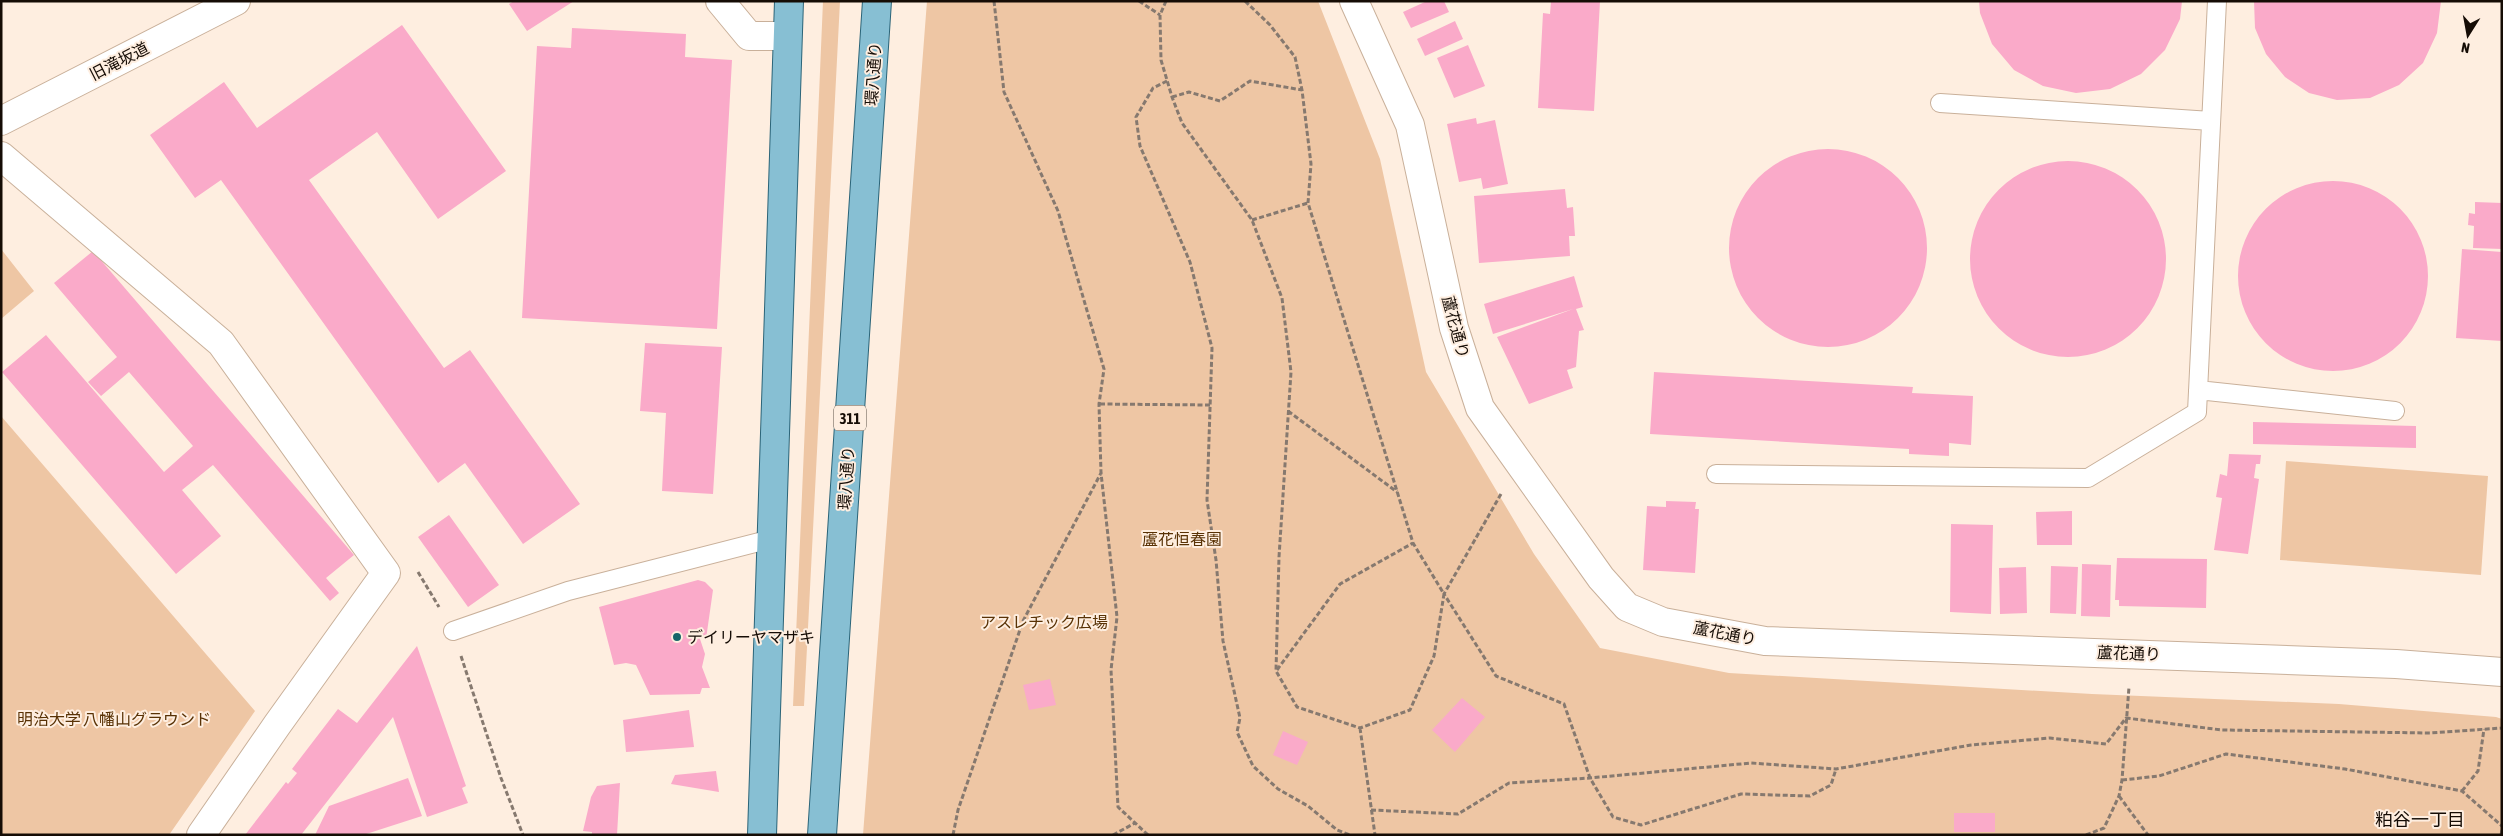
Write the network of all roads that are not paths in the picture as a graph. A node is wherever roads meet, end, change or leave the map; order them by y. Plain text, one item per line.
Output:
1 (236, 1) edge
2 (720, 1) edge
3 (789, 1) edge
4 (877, 1) edge
5 (1354, 1) edge
6 (2217, 1) edge
7 (787, 36) junction
8 (1940, 103) dead end
9 (4, 119) edge
10 (2212, 121) junction
11 (1, 156) edge
12 (2198, 390) junction
13 (2395, 411) dead end
14 (1716, 474) dead end
15 (770, 539) junction
16 (453, 631) road end
17 (2502, 672) edge
18 (201, 835) edge
19 (762, 835) edge
20 (822, 835) edge

1 - 9 street, 旧滝坂道
2 - 7 street
3 - 7 main road
4 - 20 main road, 環八通り / 311
5 - 17 street, 蘆花通り
6 - 10 lane
7 - 15 main road
8 - 10 lane
10 - 12 lane
11 - 18 street
12 - 13 lane
12 - 14 lane
15 - 16 lane
15 - 19 main road

